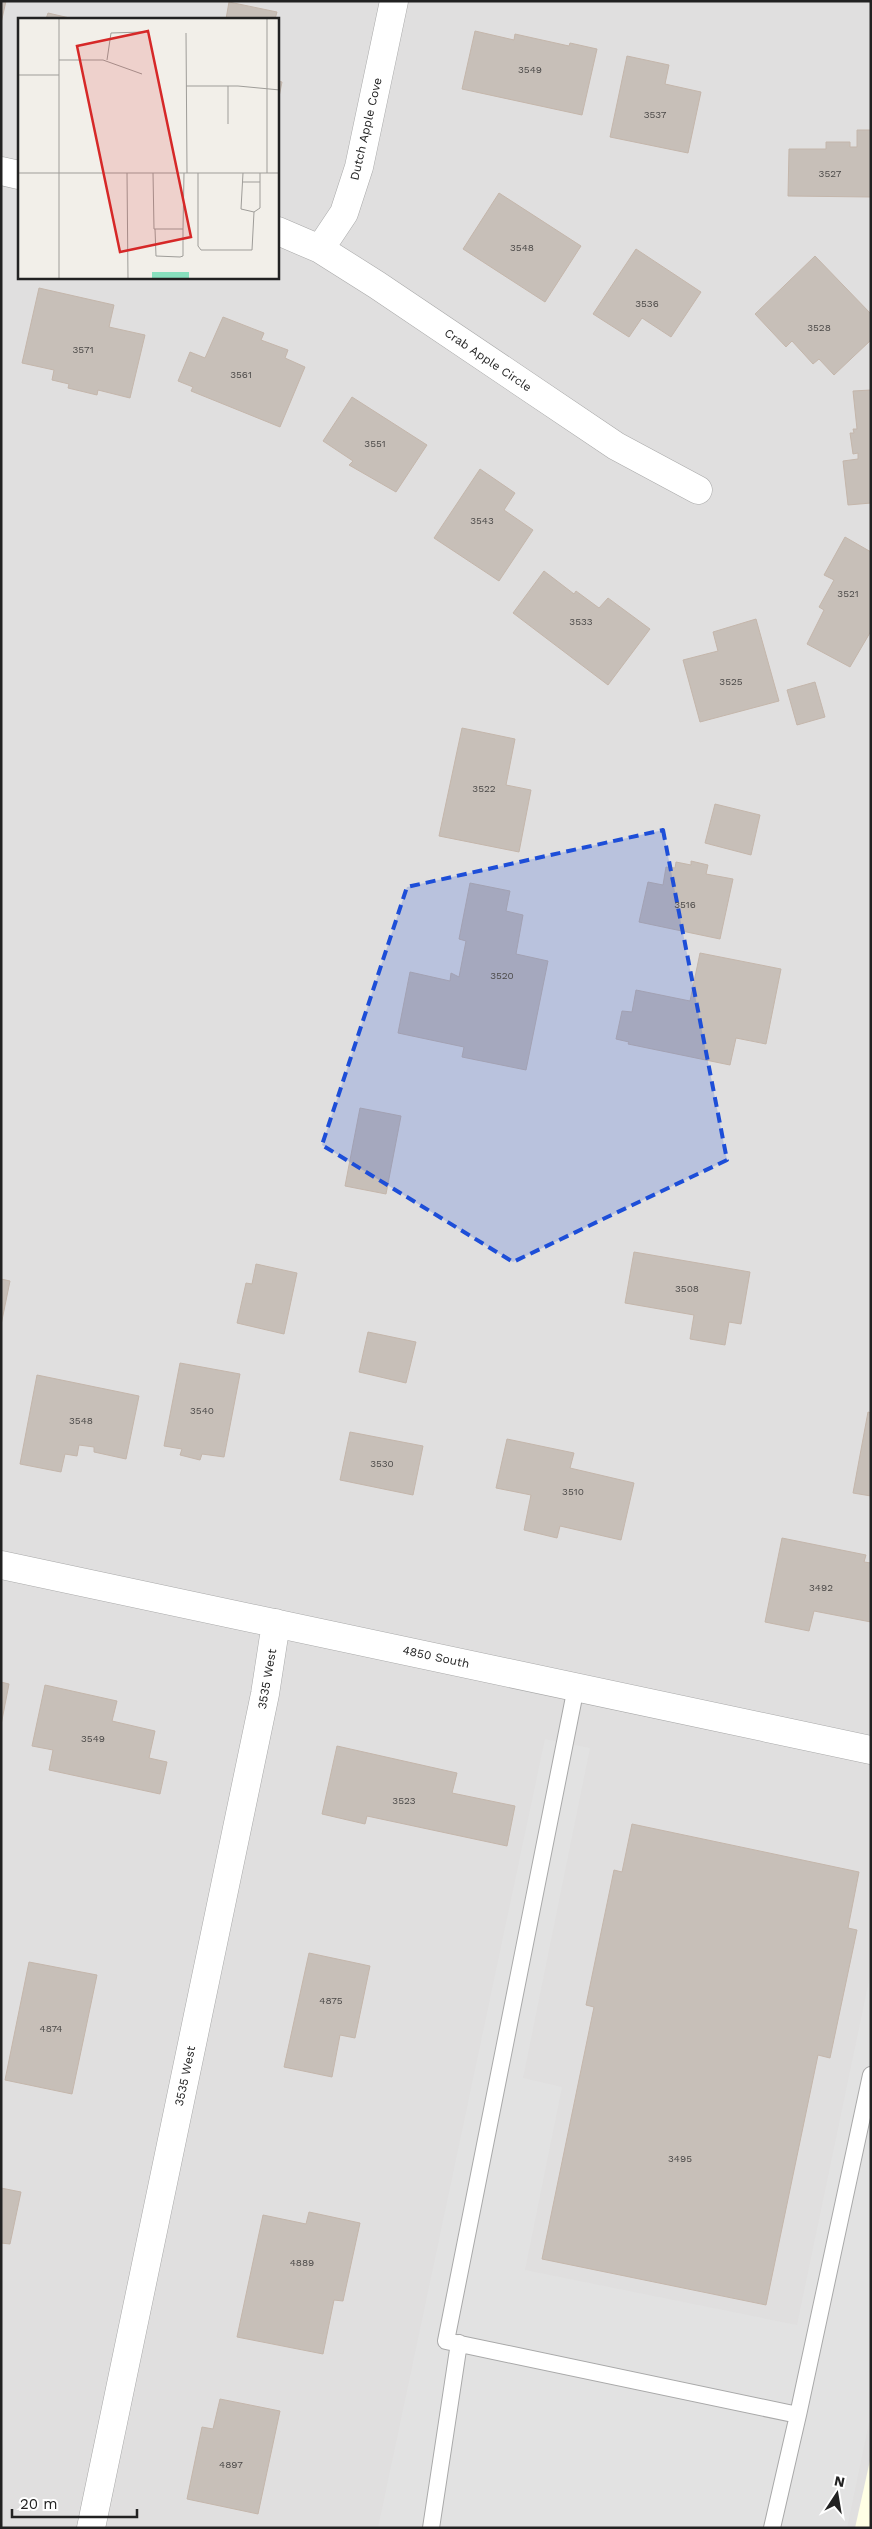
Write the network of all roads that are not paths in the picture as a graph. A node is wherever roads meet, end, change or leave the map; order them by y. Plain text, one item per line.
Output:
1 (394, 1) edge
2 (1, 171) edge
3 (18, 175) edge
4 (279, 231) edge
5 (320, 249) junction
6 (698, 490) dead end
7 (1, 1565) edge
8 (276, 1623) junction
9 (576, 1687) junction
10 (871, 1750) edge
11 (871, 2076) edge
12 (459, 2344) junction
13 (798, 2415) junction
14 (91, 2528) edge
15 (431, 2528) edge
16 (772, 2528) edge

1 - 5 street, Dutch Apple Cove
2 - 3 street
4 - 5 street, Crab Apple Circle
5 - 6 street, Crab Apple Circle
7 - 8 street, 4850 South
8 - 9 street, 4850 South
8 - 14 street, 3535 West
9 - 10 street, 4850 South
9 - 12 lane
11 - 13 lane
12 - 13 lane
12 - 15 lane
13 - 16 lane

